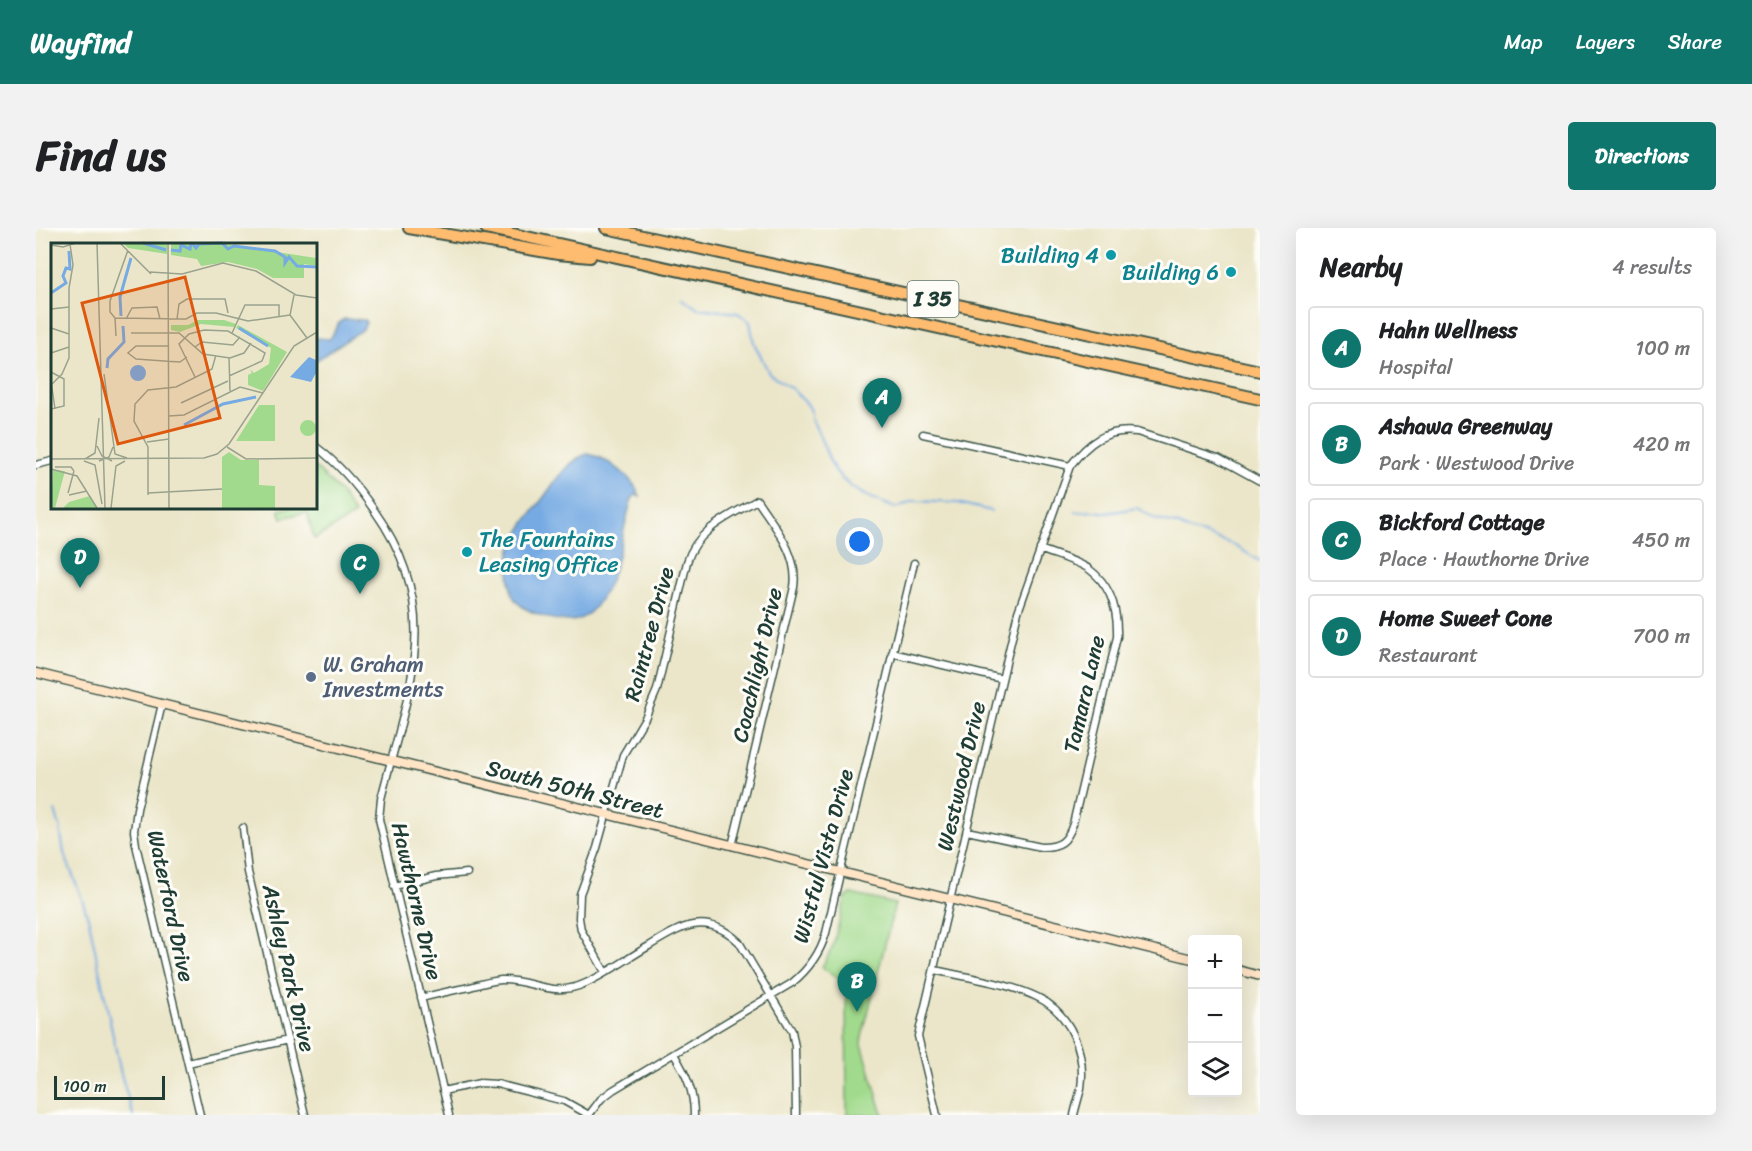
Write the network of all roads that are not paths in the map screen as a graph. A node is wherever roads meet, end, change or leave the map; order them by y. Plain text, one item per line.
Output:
1 (409, 228) edge
2 (486, 228) edge
3 (606, 228) edge
4 (633, 260) junction
5 (1260, 371) edge
6 (1260, 399) edge
7 (923, 434) dead end
8 (316, 447) edge
9 (51, 461) edge
10 (36, 465) edge
11 (1070, 466) junction
12 (1260, 481) edge
13 (758, 500) joint
14 (1040, 549) junction
15 (914, 563) dead end
16 (892, 653) junction
17 (36, 673) edge
18 (1002, 679) junction
19 (162, 704) junction
20 (390, 761) junction
21 (607, 815) junction
22 (243, 828) dead end
23 (967, 831) junction
24 (732, 846) junction
25 (840, 872) junction
26 (467, 873) dead end
27 (394, 886) junction
28 (951, 900) junction
29 (1188, 958) edge
30 (934, 970) junction
31 (1242, 971) edge
32 (605, 972) junction
33 (1260, 976) edge
34 (771, 995) junction
35 (421, 998) junction
36 (288, 1040) junction
37 (674, 1054) junction
38 (188, 1063) junction
39 (443, 1091) junction
40 (200, 1115) edge
41 (305, 1115) edge
42 (449, 1115) edge
43 (589, 1115) edge
44 (694, 1115) edge
45 (796, 1115) edge
46 (937, 1115) edge
47 (1074, 1115) edge

1 - 4 highway
2 - 4 highway, I 35
3 - 5 highway, I 35
4 - 6 highway, I 35
7 - 11 street
8 - 20 street, Hawthorne Drive
9 - 10 street
11 - 12 street, Westwood Drive
11 - 14 street, Westwood Drive
13 - 21 street, Raintree Drive
13 - 24 street, Coachlight Drive
14 - 18 street, Westwood Drive
14 - 23 street, Tamara Lane
15 - 16 street, Wistful Vista Drive
16 - 18 street
16 - 25 street, Wistful Vista Drive
17 - 19 main road, South 50th Street
18 - 23 street, Westwood Drive
19 - 20 main road, South 50th Street
19 - 38 street, Waterford Drive
20 - 21 main road, South 50th Street
20 - 27 street, Hawthorne Drive
21 - 24 main road, South 50th Street
21 - 32 street, Raintree Drive
22 - 36 street, Ashley Park Drive
23 - 28 street, Westwood Drive
24 - 25 main road, South 50th Street
25 - 28 main road, South 50th Street
25 - 34 street, Wistful Vista Drive
26 - 27 street
27 - 35 street, Hawthorne Drive
28 - 29 main road, South 50th Street
28 - 30 street, Westwood Drive
30 - 46 street, Westwood Drive
30 - 47 street
31 - 33 main road
32 - 34 street
32 - 35 street
34 - 37 street, Wistful Vista Drive
34 - 45 street
35 - 39 street, Hawthorne Drive
36 - 38 street
36 - 41 street, Ashley Park Drive
37 - 43 street, Wistful Vista Drive
37 - 44 street
38 - 40 street, Waterford Drive
39 - 42 street, Hawthorne Drive
39 - 43 street

